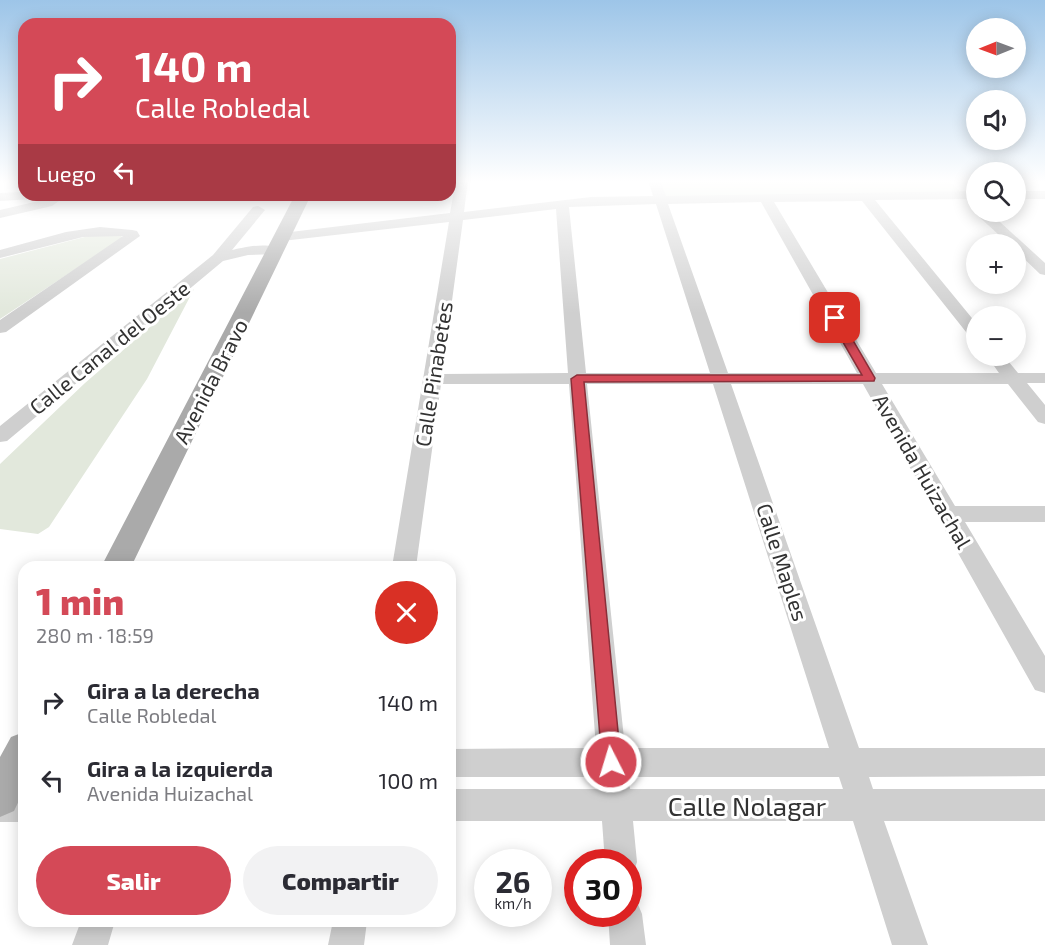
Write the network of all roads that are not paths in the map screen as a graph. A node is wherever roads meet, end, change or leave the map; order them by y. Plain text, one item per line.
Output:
1 (246, 224) edge
2 (288, 224) edge
3 (405, 224) edge
4 (456, 224) edge
5 (564, 224) edge
6 (669, 224) edge
7 (780, 224) edge
8 (889, 224) edge
9 (995, 224) edge
10 (278, 244) junction
11 (0, 254) edge
12 (218, 258) junction
13 (1045, 271) edge
14 (966, 321) edge
15 (0, 328) edge
16 (1003, 366) edge
17 (721, 378) junction
18 (870, 378) junction
19 (1013, 378) junction
20 (1045, 378) edge
21 (432, 379) junction
22 (577, 379) junction
23 (1045, 418) edge
24 (0, 436) edge
25 (948, 514) junction
26 (1045, 514) edge
27 (119, 561) edge
28 (405, 561) edge
29 (1045, 681) edge
30 (611, 762) junction
31 (849, 762) junction
32 (1045, 762) edge
33 (456, 763) edge
34 (18, 766) edge
35 (0, 797) edge
36 (456, 805) edge
37 (615, 805) junction
38 (863, 805) junction
39 (1045, 805) edge
40 (0, 806) edge
41 (18, 806) edge
42 (620, 849) edge
43 (96, 927) edge
44 (349, 927) edge
45 (626, 927) edge
46 (90, 945) edge
47 (346, 945) edge
48 (628, 945) edge
49 (910, 945) edge

1 - 12 street, Calle Canal del Oeste
2 - 10 main road, Avenida Bravo
3 - 10 street, Calle Canal del Oeste
4 - 21 street, Calle Pinabetes
5 - 22 street
6 - 17 street, Calle Maples
7 - 18 street, Avenida Huizachal
8 - 14 street
9 - 13 street
10 - 12 street, Calle Canal del Oeste
10 - 27 main road, Avenida Bravo
11 - 15 street
12 - 24 street, Calle Canal del Oeste
16 - 19 street
17 - 18 street
17 - 22 street
17 - 31 street, Calle Maples
18 - 19 street
18 - 25 street, Avenida Huizachal
19 - 20 street
19 - 23 street
21 - 22 street
21 - 28 street, Calle Pinabetes
22 - 30 street
25 - 26 street
25 - 29 street, Avenida Huizachal
30 - 31 street, Calle Nolagar
30 - 33 street, Calle Nolagar
30 - 37 street
31 - 32 street, Calle Nolagar
31 - 38 street, Calle Maples
34 - 35 main road
36 - 37 street, Calle Nolagar
37 - 38 street, Calle Nolagar
37 - 42 street
38 - 39 street, Calle Nolagar
38 - 49 street, Calle Maples
40 - 41 street
43 - 46 street
44 - 47 street
45 - 48 street

